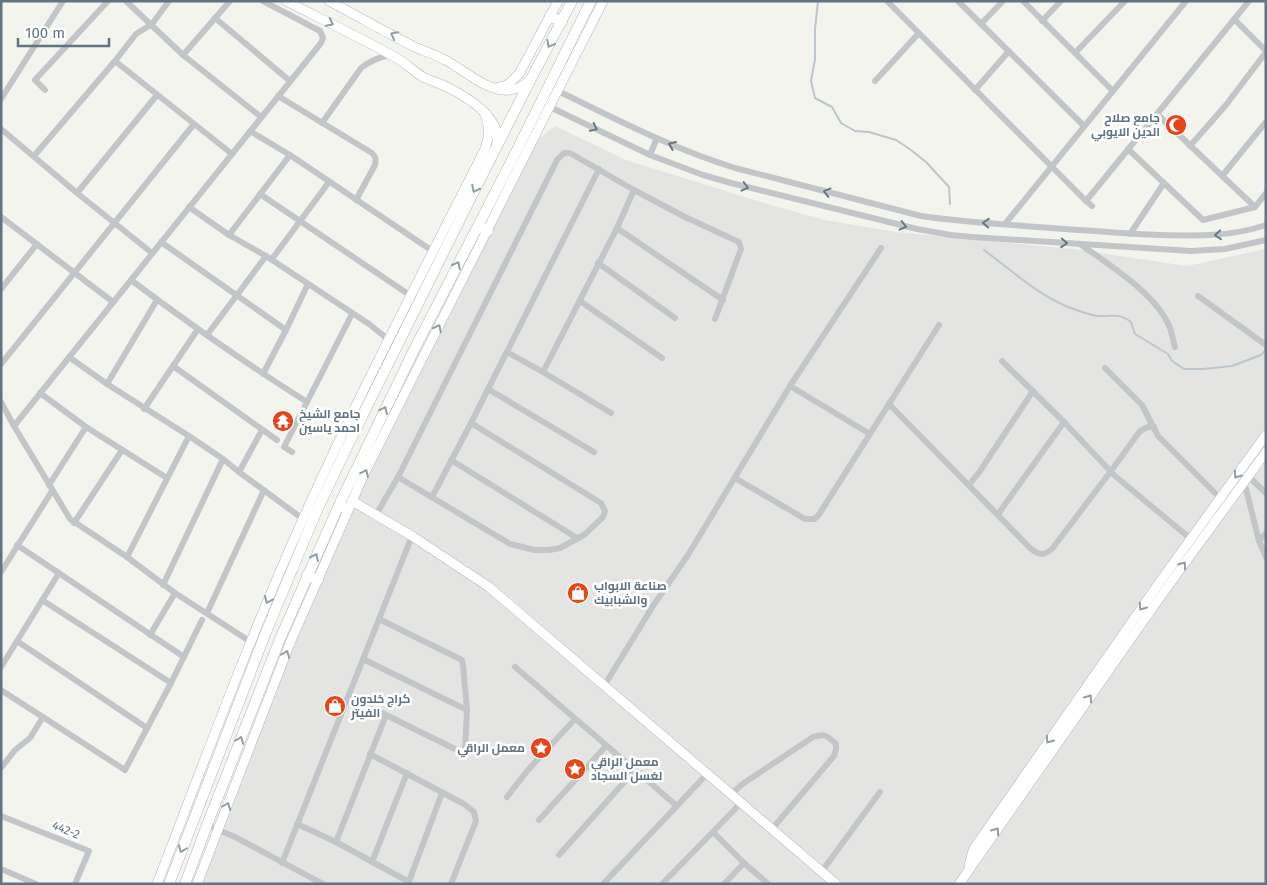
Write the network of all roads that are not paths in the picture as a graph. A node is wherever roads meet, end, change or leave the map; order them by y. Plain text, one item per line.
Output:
1 (63, 1) edge
2 (108, 1) edge
3 (126, 1) edge
4 (169, 1) edge
5 (230, 1) edge
6 (263, 1) edge
7 (286, 1) edge
8 (329, 1) edge
9 (558, 1) edge
10 (572, 1) edge
11 (603, 1) edge
12 (887, 1) edge
13 (958, 1) edge
14 (1003, 1) edge
15 (1023, 1) edge
16 (1061, 1) edge
17 (1125, 1) edge
18 (1186, 1) edge
19 (1249, 1) edge
20 (589, 5) edge
21 (598, 13) junction
22 (550, 16) junction
23 (214, 18) junction
24 (1234, 19) junction
25 (1042, 21) junction
26 (562, 22) junction
27 (152, 24) junction
28 (981, 24) junction
29 (918, 34) junction
30 (1266, 51) edge
31 (1009, 52) junction
32 (1075, 53) junction
33 (183, 55) junction
34 (390, 55) junction
35 (115, 61) junction
36 (531, 79) junction
37 (875, 80) dead end
38 (290, 81) junction
39 (494, 87) junction
40 (45, 90) dead end
41 (974, 90) junction
42 (558, 91) junction
43 (1113, 91) junction
44 (157, 95) junction
45 (278, 96) junction
46 (2, 97) edge
47 (550, 107) junction
48 (484, 112) junction
49 (1157, 114) junction
50 (261, 117) junction
51 (322, 122) junction
52 (1266, 122) edge
53 (194, 124) junction
54 (1084, 126) junction
55 (1, 129) edge
56 (250, 131) junction
57 (657, 138) junction
58 (1190, 146) junction
59 (495, 149) junction
60 (1128, 149) junction
61 (232, 154) junction
62 (290, 155) junction
63 (650, 155) junction
64 (34, 156) junction
65 (1052, 167) junction
66 (599, 169) junction
67 (1222, 176) junction
68 (329, 182) junction
69 (1164, 183) junction
70 (634, 190) junction
71 (77, 192) junction
72 (1266, 193) edge
73 (260, 194) junction
74 (356, 200) junction
75 (1086, 201) junction
76 (189, 206) junction
77 (1092, 206) dead end
78 (1254, 207) junction
79 (459, 211) junction
80 (1, 217) edge
81 (300, 221) junction
82 (115, 222) junction
83 (1005, 224) junction
84 (1266, 225) edge
85 (478, 226) junction
86 (1022, 226) junction
87 (617, 228) junction
88 (488, 231) junction
89 (229, 234) junction
90 (1130, 234) junction
91 (1018, 239) junction
92 (1266, 240) edge
93 (161, 242) junction
94 (37, 244) junction
95 (1080, 244) junction
96 (881, 248) dead end
97 (434, 252) junction
98 (152, 253) junction
99 (269, 258) junction
100 (598, 263) junction
101 (74, 272) junction
102 (1, 276) edge
103 (131, 280) junction
104 (8, 281) junction
105 (308, 284) junction
106 (1, 289) edge
107 (237, 295) junction
108 (411, 296) junction
109 (1198, 296) dead end
110 (157, 300) junction
111 (723, 300) junction
112 (580, 301) junction
113 (113, 302) junction
114 (352, 314) junction
115 (676, 318) dead end
116 (715, 319) dead end
117 (939, 325) dead end
118 (198, 329) junction
119 (286, 330) junction
120 (207, 335) junction
121 (389, 340) junction
122 (1265, 344) edge
123 (1174, 347) dead end
124 (507, 352) junction
125 (69, 357) junction
126 (662, 358) dead end
127 (1002, 361) dead end
128 (1, 364) edge
129 (173, 366) junction
130 (1105, 368) dead end
131 (543, 372) junction
132 (263, 374) junction
133 (107, 384) junction
134 (790, 386) junction
135 (488, 389) junction
136 (1033, 391) junction
137 (40, 393) junction
138 (1, 402) edge
139 (307, 402) junction
140 (890, 404) junction
141 (144, 409) junction
142 (610, 412) dead end
143 (1064, 422) junction
144 (471, 423) junction
145 (14, 426) junction
146 (86, 427) junction
147 (1154, 427) junction
148 (262, 430) junction
149 (870, 434) junction
150 (1266, 435) edge
151 (189, 436) junction
152 (276, 440) dead end
153 (341, 449) junction
154 (122, 450) junction
155 (292, 452) dead end
156 (594, 452) dead end
157 (1266, 452) edge
158 (224, 459) junction
159 (451, 460) junction
160 (1111, 471) junction
161 (239, 472) junction
162 (398, 476) junction
163 (167, 478) junction
164 (735, 478) junction
165 (1246, 478) junction
166 (969, 485) junction
167 (51, 488) junction
168 (264, 490) junction
169 (1266, 493) edge
170 (432, 497) junction
171 (1220, 498) junction
172 (346, 505) junction
173 (998, 514) junction
174 (376, 515) junction
175 (303, 519) junction
176 (74, 523) junction
177 (1266, 533) edge
178 (412, 536) junction
179 (577, 538) junction
180 (1190, 539) junction
181 (1259, 541) junction
182 (17, 545) junction
183 (293, 555) junction
184 (127, 557) junction
185 (1266, 557) edge
186 (1, 572) edge
187 (59, 573) junction
188 (307, 575) junction
189 (318, 580) junction
190 (163, 585) junction
191 (175, 593) junction
192 (42, 600) junction
193 (207, 613) junction
194 (379, 619) junction
195 (202, 620) dead end
196 (266, 632) junction
197 (150, 635) junction
198 (280, 639) junction
199 (17, 641) junction
200 (251, 642) junction
201 (184, 657) junction
202 (364, 659) junction
203 (1, 667) edge
204 (515, 667) dead end
205 (172, 683) junction
206 (604, 686) junction
207 (1, 690) edge
208 (349, 696) junction
209 (467, 710) junction
210 (386, 716) junction
211 (43, 717) junction
212 (575, 719) junction
213 (147, 728) junction
214 (223, 728) junction
215 (606, 746) junction
216 (370, 754) junction
217 (1, 768) edge
218 (635, 770) junction
219 (407, 774) junction
220 (707, 774) junction
221 (193, 789) junction
222 (880, 792) dead end
223 (204, 793) junction
224 (442, 793) junction
225 (731, 794) junction
226 (507, 798) dead end
227 (741, 803) junction
228 (677, 806) junction
229 (1, 816) edge
230 (539, 820) dead end
231 (297, 824) junction
232 (207, 825) junction
233 (218, 829) junction
234 (772, 829) junction
235 (713, 832) junction
236 (336, 842) junction
237 (559, 855) dead end
238 (372, 862) junction
239 (282, 863) junction
240 (744, 863) junction
241 (1, 869) edge
242 (822, 871) junction
243 (965, 879) edge
244 (409, 883) edge
245 (36, 884) edge
246 (76, 884) edge
247 (157, 884) edge
248 (169, 884) edge
249 (185, 884) edge
250 (197, 884) edge
251 (323, 884) edge
252 (451, 884) edge
253 (603, 884) edge
254 (662, 884) edge
255 (724, 884) edge
256 (768, 884) edge
257 (836, 884) edge

1 - 46 street
2 - 40 street
3 - 27 street
4 - 27 street
5 - 23 street
6 - 38 street
7 -> 34 main road
39 -> 8 main road
9 - 22 main road
10 - 26 highway
11 - 21 main road
12 - 29 street
13 - 28 street
14 - 28 street
15 - 25 street
16 - 25 street
17 - 32 street
18 - 43 street
19 - 24 street
20 - 21 highway
20 - 85 highway
21 - 42 main road
22 - 26 highway
22 - 39 main road
23 - 33 street
23 - 38 street
24 - 30 street
24 - 49 street
25 - 32 street
26 -> 36 highway
27 - 33 street
27 - 35 street
28 - 31 street
29 - 37 street
29 - 41 street
30 - 58 street
31 - 41 street
31 - 54 street
32 - 43 street
33 - 50 street
34 - 48 main road
34 - 51 street
35 - 44 street
35 - 64 street
36 - 39 main road
36 - 59 highway
38 - 45 street
41 - 65 street
42 - 47 main road
42 - 57 street
43 - 54 street
44 - 53 street
44 - 71 street
45 - 50 street
45 - 51 street
47 -> 63 street
47 - 88 main road
48 - 59 main road
48 - 79 main road
49 - 58 street
49 - 60 street
50 - 56 street
51 - 74 street
52 - 67 street
53 - 61 street
53 - 82 street
54 - 65 street
55 - 64 street
56 - 61 street
56 - 62 street
57 - 63 street
83 -> 57 street
58 - 67 street
59 -> 79 highway
60 - 69 street
60 - 75 street
61 - 76 street
62 - 68 street
62 - 73 street
63 -> 91 street
64 - 71 street
65 - 75 street
65 - 83 street
66 - 70 street
66 - 124 street
66 - 162 street
67 - 78 street
68 - 74 street
68 - 81 street
69 - 78 street
69 - 90 street
70 - 87 street
70 - 111 street
71 - 82 street
72 - 78 street
73 - 81 street
73 - 89 street
74 - 97 street
75 - 77 street
76 - 89 street
76 - 93 street
79 - 97 main road
79 - 153 highway
80 - 94 street
81 - 99 street
81 - 108 street
82 - 98 street
82 - 101 street
83 - 86 street
84 -> 90 street
85 - 88 highway
172 -> 85 highway
86 - 90 street
86 - 91 street
87 - 100 street
87 - 111 street
172 -> 88 main road
89 - 99 street
91 -> 95 street
92 - 95 street
93 - 98 street
93 - 107 street
94 - 101 street
94 - 104 street
95 - 123 street
96 - 134 street
97 - 108 main road
98 - 103 street
99 - 105 street
99 - 107 street
100 - 112 street
100 - 115 street
101 - 113 street
101 - 128 street
102 - 104 street
103 - 110 street
103 - 113 street
104 - 106 street
105 - 114 street
105 - 119 street
107 - 119 street
107 - 120 street
108 - 121 main road
109 - 122 street
110 - 118 street
110 - 133 street
111 - 116 street
112 - 126 street
112 - 131 street
113 - 125 street
114 - 121 street
114 - 139 street
117 - 140 street
118 - 120 street
118 - 129 street
119 - 132 street
120 - 132 street
121 - 153 main road
124 - 131 street
124 - 135 street
125 - 133 street
125 - 137 street
127 - 136 street
129 - 141 street
129 - 148 street
130 - 147 street
131 - 142 street
132 - 139 street
133 - 141 street
134 - 149 street
134 - 164 street
135 - 144 street
135 - 156 street
136 - 143 street
136 - 166 street
137 - 145 street
137 - 146 street
138 - 145 street
139 - 155 street
140 - 149 street
140 - 166 street
141 - 151 street
143 - 160 street
143 - 173 street
144 - 159 street
144 - 179 street
145 - 167 street
146 - 154 street
146 - 167 street
147 - 160 street
147 - 171 street
148 - 152 street
148 - 161 street
149 - 164 street
150 -> 171 main road
151 - 158 street
151 - 163 street
153 - 175 main road
153 - 183 highway
154 - 163 street
154 - 176 street
157 - 165 main road
158 - 161 street
158 - 190 street
159 - 170 street
159 - 179 street
160 - 173 street
160 - 180 street
161 - 168 street
162 - 170 street
162 - 174 street
163 - 184 street
164 - 206 street
165 - 169 street
165 - 181 street
243 -> 165 main road
166 - 173 street
167 - 176 street
167 - 182 street
168 - 175 street
168 - 193 street
170 - 179 street
171 - 180 main road
172 - 174 main road
188 -> 172 highway
172 - 189 main road
174 - 178 main road
175 - 183 main road
176 - 184 street
177 - 181 street
178 - 194 street
178 - 206 main road
180 -> 243 main road
181 - 185 street
182 - 186 street
182 - 187 street
183 - 196 highway
183 -> 200 main road
184 - 190 street
187 - 192 street
187 - 197 street
188 - 189 highway
188 - 198 highway
233 -> 189 main road
190 - 191 street
191 - 193 street
191 - 197 street
192 - 199 street
192 - 205 street
193 - 200 street
194 - 202 street
194 - 209 street
195 - 201 street
196 - 198 highway
196 - 214 highway
197 - 201 street
232 -> 198 highway
199 - 203 street
199 - 213 street
200 - 214 main road
201 - 205 street
202 - 208 street
202 - 209 street
204 - 212 street
205 - 213 street
206 - 220 main road
207 - 211 street
208 - 210 street
208 - 231 street
209 - 210 street
210 - 216 street
211 - 213 street
211 - 217 street
212 - 215 street
212 - 226 street
214 - 221 main road
214 - 223 highway
215 - 218 street
215 - 230 street
216 - 219 street
216 - 236 street
218 - 228 street
218 - 237 street
219 - 224 street
219 - 238 street
220 - 225 main road
220 - 228 street
221 - 223 highway
221 - 247 main road
222 - 242 street
223 -> 248 highway
224 - 244 street
224 - 252 street
225 - 227 main road
225 - 234 street
227 - 234 main road
227 - 235 street
228 - 253 street
229 - 246 street, 442-2
231 - 236 street
231 - 239 street
232 - 233 street
232 - 249 highway
233 - 239 street
233 - 250 main road
234 - 242 main road
235 - 240 street
235 - 254 street
236 - 238 street
238 - 244 street
239 - 251 street
240 - 255 street
240 - 256 street
241 - 245 street
242 - 257 main road

